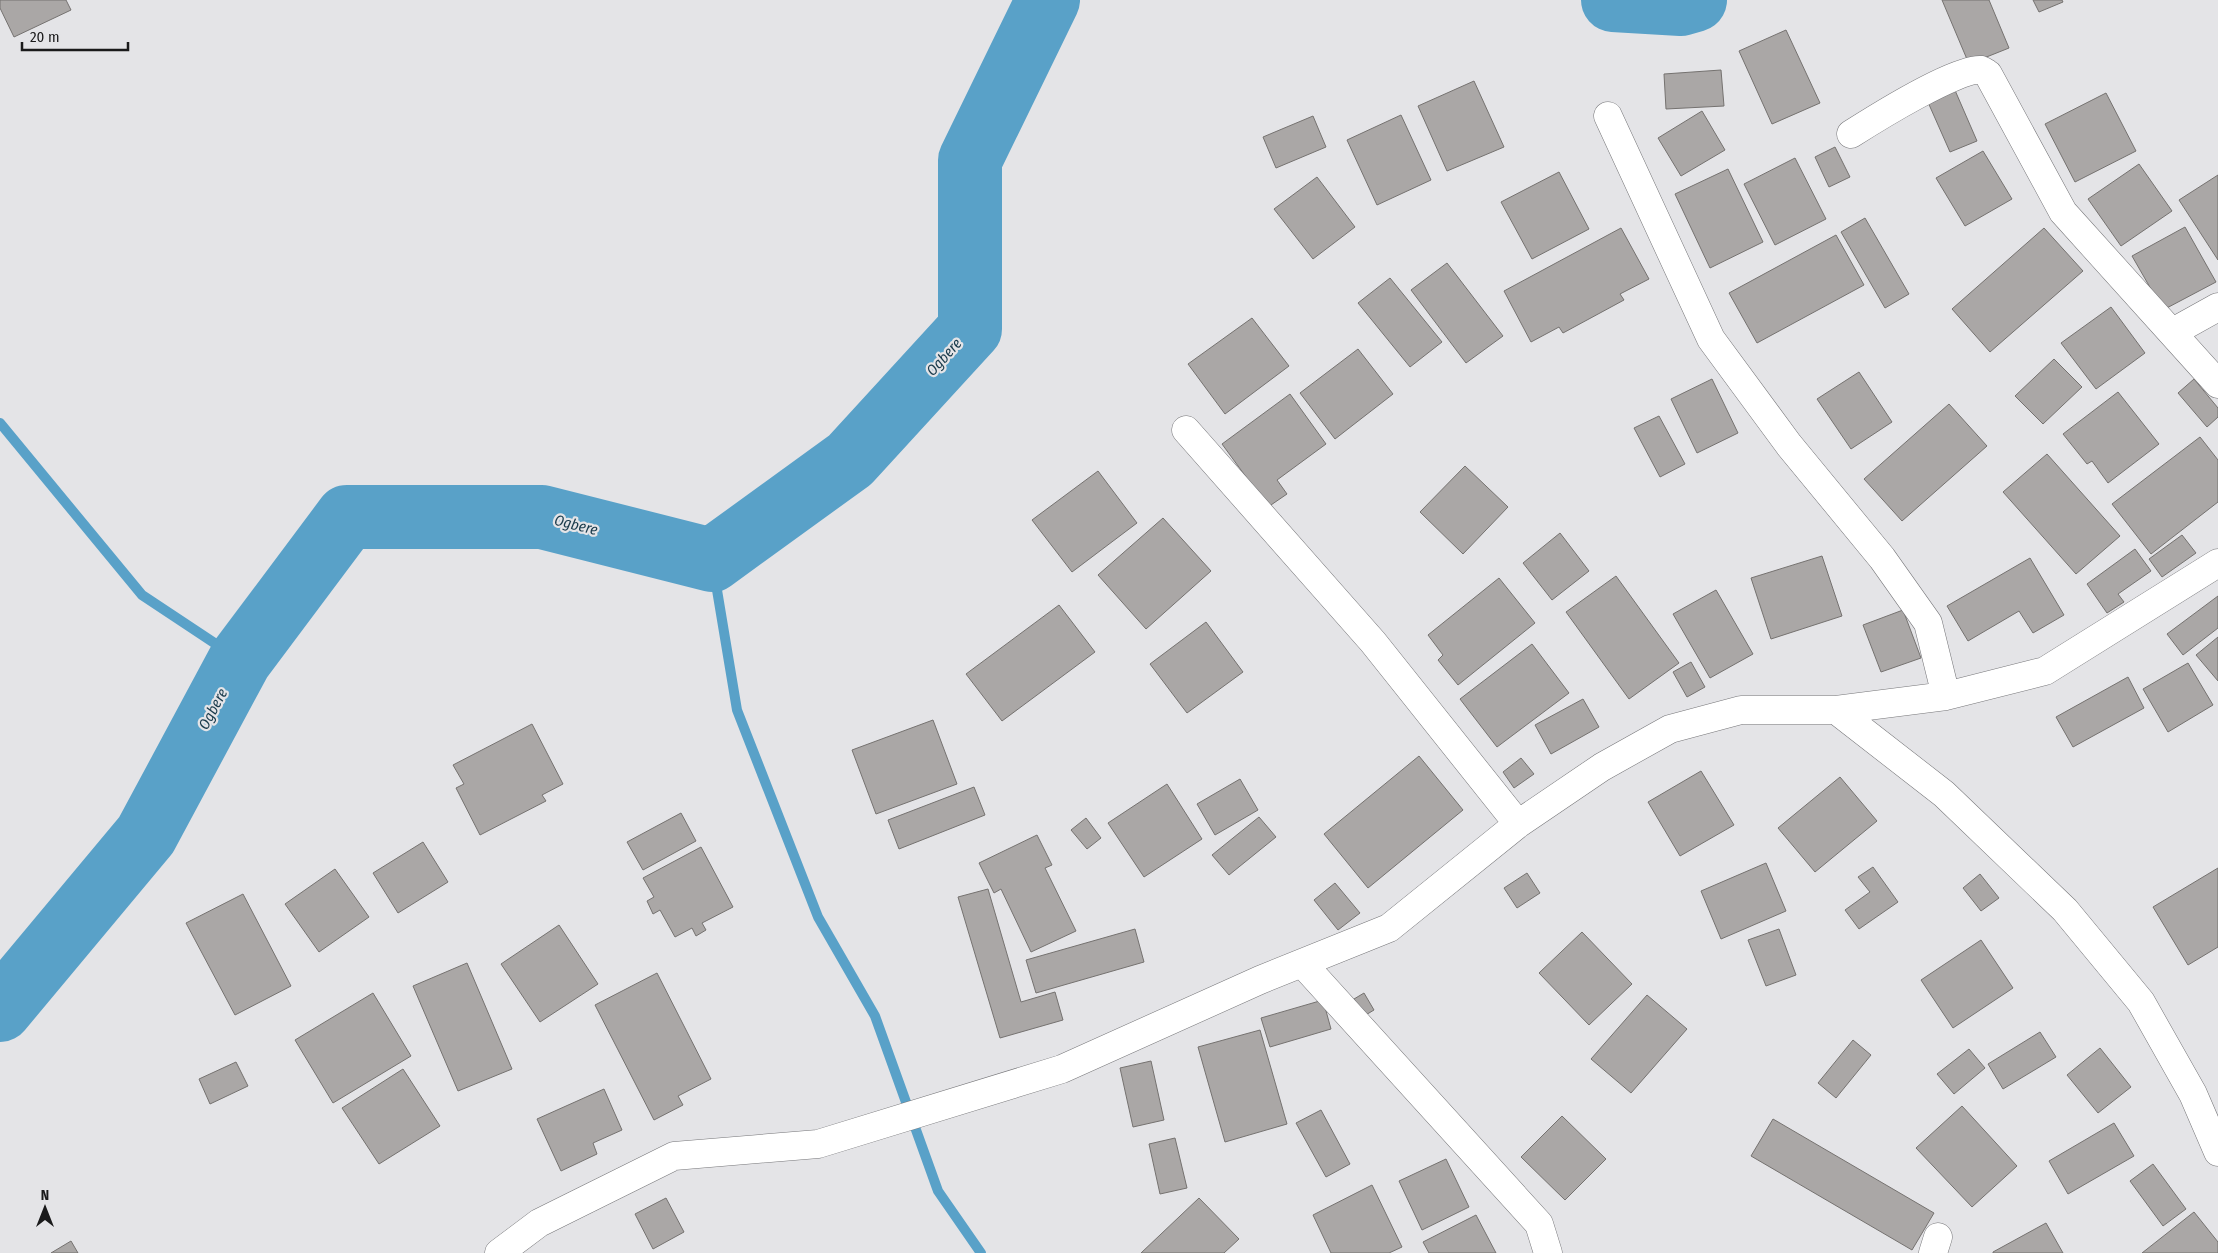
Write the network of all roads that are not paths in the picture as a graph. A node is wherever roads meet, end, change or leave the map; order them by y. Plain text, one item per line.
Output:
1 (1608, 116) dead end
2 (1852, 134) dead end
3 (2218, 307) edge
4 (2173, 332) junction
5 (2218, 384) edge
6 (1186, 430) dead end
7 (2218, 563) edge
8 (1946, 696) junction
9 (1836, 710) junction
10 (1518, 824) junction
11 (1302, 963) junction
12 (2218, 1152) edge
13 (499, 1253) edge
14 (1548, 1253) edge

1 - 8 street
2 - 4 street
3 - 4 street
4 - 5 street
6 - 10 street
7 - 8 street
8 - 9 street
9 - 10 street
9 - 12 street
10 - 11 street
11 - 13 street
11 - 14 street

